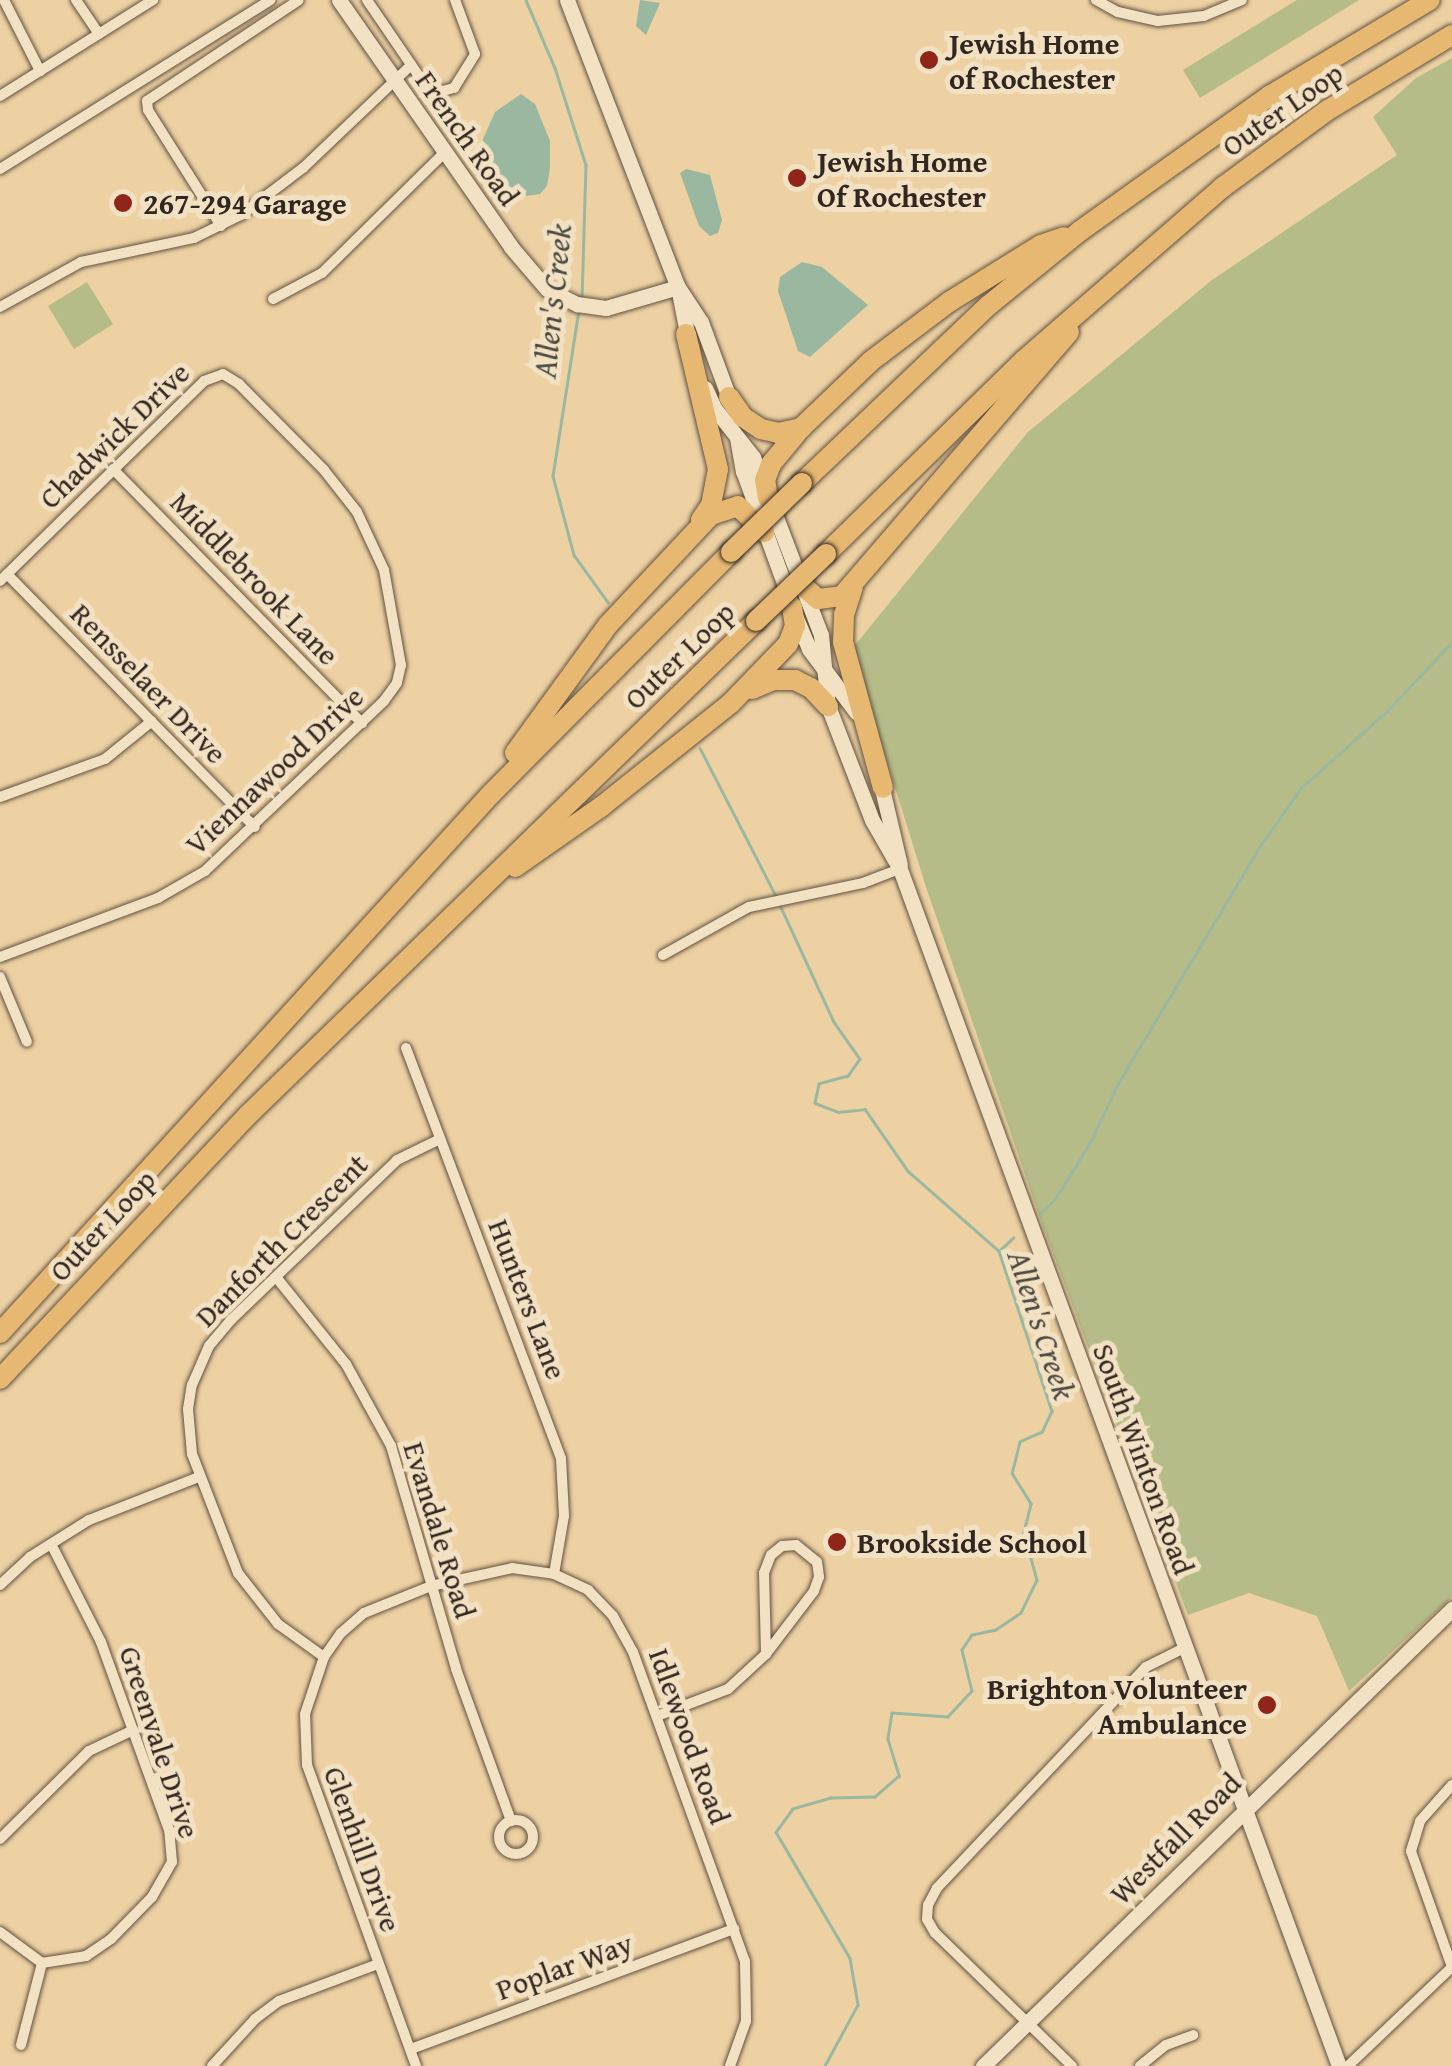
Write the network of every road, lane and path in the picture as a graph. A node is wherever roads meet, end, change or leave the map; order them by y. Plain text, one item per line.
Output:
1 (4, 0) edge
2 (76, 0) edge
3 (153, 0) edge
4 (270, 0) edge
5 (298, 0) edge
6 (339, 0) edge
7 (366, 0) edge
8 (455, 0) edge
9 (568, 0) edge
10 (1096, 0) edge
11 (1242, 0) edge
12 (1430, 0) edge
13 (99, 34) junction
14 (1452, 35) edge
15 (411, 66) junction
16 (40, 71) junction
17 (392, 78) junction
18 (0, 96) edge
19 (444, 153) junction
20 (0, 169) edge
21 (221, 226) junction
22 (1080, 231) junction
23 (678, 287) junction
24 (1102, 288) junction
25 (273, 299) dead end
26 (0, 307) edge
27 (686, 334) junction
28 (222, 374) joint
29 (730, 397) junction
30 (801, 428) junction
31 (736, 434) junction
32 (113, 469) junction
33 (768, 498) junction
34 (764, 532) junction
35 (688, 538) junction
36 (4, 577) edge
37 (800, 583) junction
38 (854, 586) junction
39 (792, 606) junction
40 (824, 667) junction
41 (730, 704) junction
42 (828, 706) junction
43 (152, 721) junction
44 (362, 722) junction
45 (883, 788) junction
46 (492, 794) junction
47 (0, 797) edge
48 (255, 827) junction
49 (900, 869) junction
50 (492, 879) junction
51 (663, 955) dead end
52 (0, 957) edge
53 (0, 977) edge
54 (26, 1042) dead end
55 (406, 1048) dead end
56 (440, 1139) junction
57 (276, 1277) junction
58 (0, 1333) edge
59 (0, 1379) edge
60 (199, 1477) junction
61 (50, 1544) junction
62 (554, 1574) junction
63 (0, 1584) edge
64 (431, 1586) junction
65 (1452, 1610) edge
66 (1184, 1648) junction
67 (766, 1654) junction
68 (324, 1657) junction
69 (657, 1716) junction
70 (133, 1730) junction
71 (1452, 1785) edge
72 (1244, 1808) junction
73 (511, 1821) dead end
74 (0, 1839) edge
75 (734, 1929) junction
76 (0, 1932) edge
77 (42, 1962) junction
78 (378, 1964) junction
79 (1452, 1967) edge
80 (1026, 2024) junction
81 (1192, 2035) dead end
82 (20, 2044) dead end
83 (410, 2049) junction
84 (212, 2066) edge
85 (416, 2066) edge
86 (730, 2066) edge
87 (983, 2066) edge
88 (1072, 2066) edge
89 (1140, 2066) edge
90 (1339, 2066) edge
91 (1348, 2066) edge

1 - 16 street
2 - 13 street
3 - 13 street
4 - 20 street
5 - 21 street
6 - 17 main road, French Road
7 - 15 street
8 - 15 street
9 - 23 main road, South Winton Road
10 - 11 street
12 - 22 highway, Outer Loop
13 - 16 street
14 - 24 highway, Outer Loop
15 - 17 street
16 - 18 street
17 - 19 main road, French Road
17 - 21 street
19 - 23 main road, French Road
19 - 25 street
21 - 26 street
22 - 30 highway
22 - 46 highway, Outer Loop, bridge
23 - 27 main road, South Winton Road
23 - 29 main road, South Winton Road
24 - 38 highway
24 - 50 highway, Outer Loop, bridge
27 - 31 main road, South Winton Road
27 - 35 highway
28 - 32 street, Chadwick Drive
28 - 44 street, Viennawood Drive
29 - 30 highway
29 - 31 main road, South Winton Road
30 - 33 highway
31 - 33 main road, South Winton Road
31 - 34 main road, South Winton Road
32 - 36 street, Chadwick Drive
32 - 44 street, Middlebrook Lane
33 - 37 main road, South Winton Road
34 - 35 highway
34 - 39 main road, South Winton Road
35 - 46 highway
36 - 43 street, Rensselaer Drive
37 - 38 highway
37 - 40 main road, South Winton Road
38 - 45 highway
39 - 40 main road, South Winton Road
39 - 41 highway
40 - 42 main road, South Winton Road
40 - 45 main road, South Winton Road
41 - 42 highway
41 - 50 highway
42 - 49 main road, South Winton Road
43 - 47 street
43 - 48 street, Rensselaer Drive
44 - 48 street, Viennawood Drive
45 - 49 main road, South Winton Road
46 - 58 highway, Outer Loop
48 - 52 street, Viennawood Drive
49 - 51 street
49 - 66 main road, South Winton Road
50 - 59 highway, Outer Loop
53 - 54 street
55 - 56 street, Hunters Lane
56 - 57 street, Danforth Crescent
56 - 62 street, Hunters Lane
57 - 60 street, Danforth Crescent
57 - 64 street, Evandale Road
60 - 61 street
60 - 68 street, Danforth Crescent
61 - 63 street
61 - 70 street, Greenvale Drive
62 - 64 street, Idlewood Road
62 - 69 street, Idlewood Road
64 - 68 street, Glenhill Drive
64 - 73 street, Evandale Road
65 - 72 main road, Westfall Road
66 - 72 main road, South Winton Road
66 - 80 street
67 - 67 street
67 - 69 street
68 - 78 street, Glenhill Drive
69 - 75 street, Idlewood Road
70 - 74 street
70 - 77 street, Greenvale Drive
71 - 79 street
72 - 80 main road, Westfall Road
72 - 90 main road, South Winton Road
75 - 83 street, Poplar Way
75 - 86 street, Idlewood Road
76 - 77 street
77 - 82 street
78 - 83 street, Glenhill Drive
78 - 84 street
79 - 91 street
80 - 87 main road, Westfall Road
80 - 88 street
81 - 89 street
83 - 85 street, Glenhill Drive

